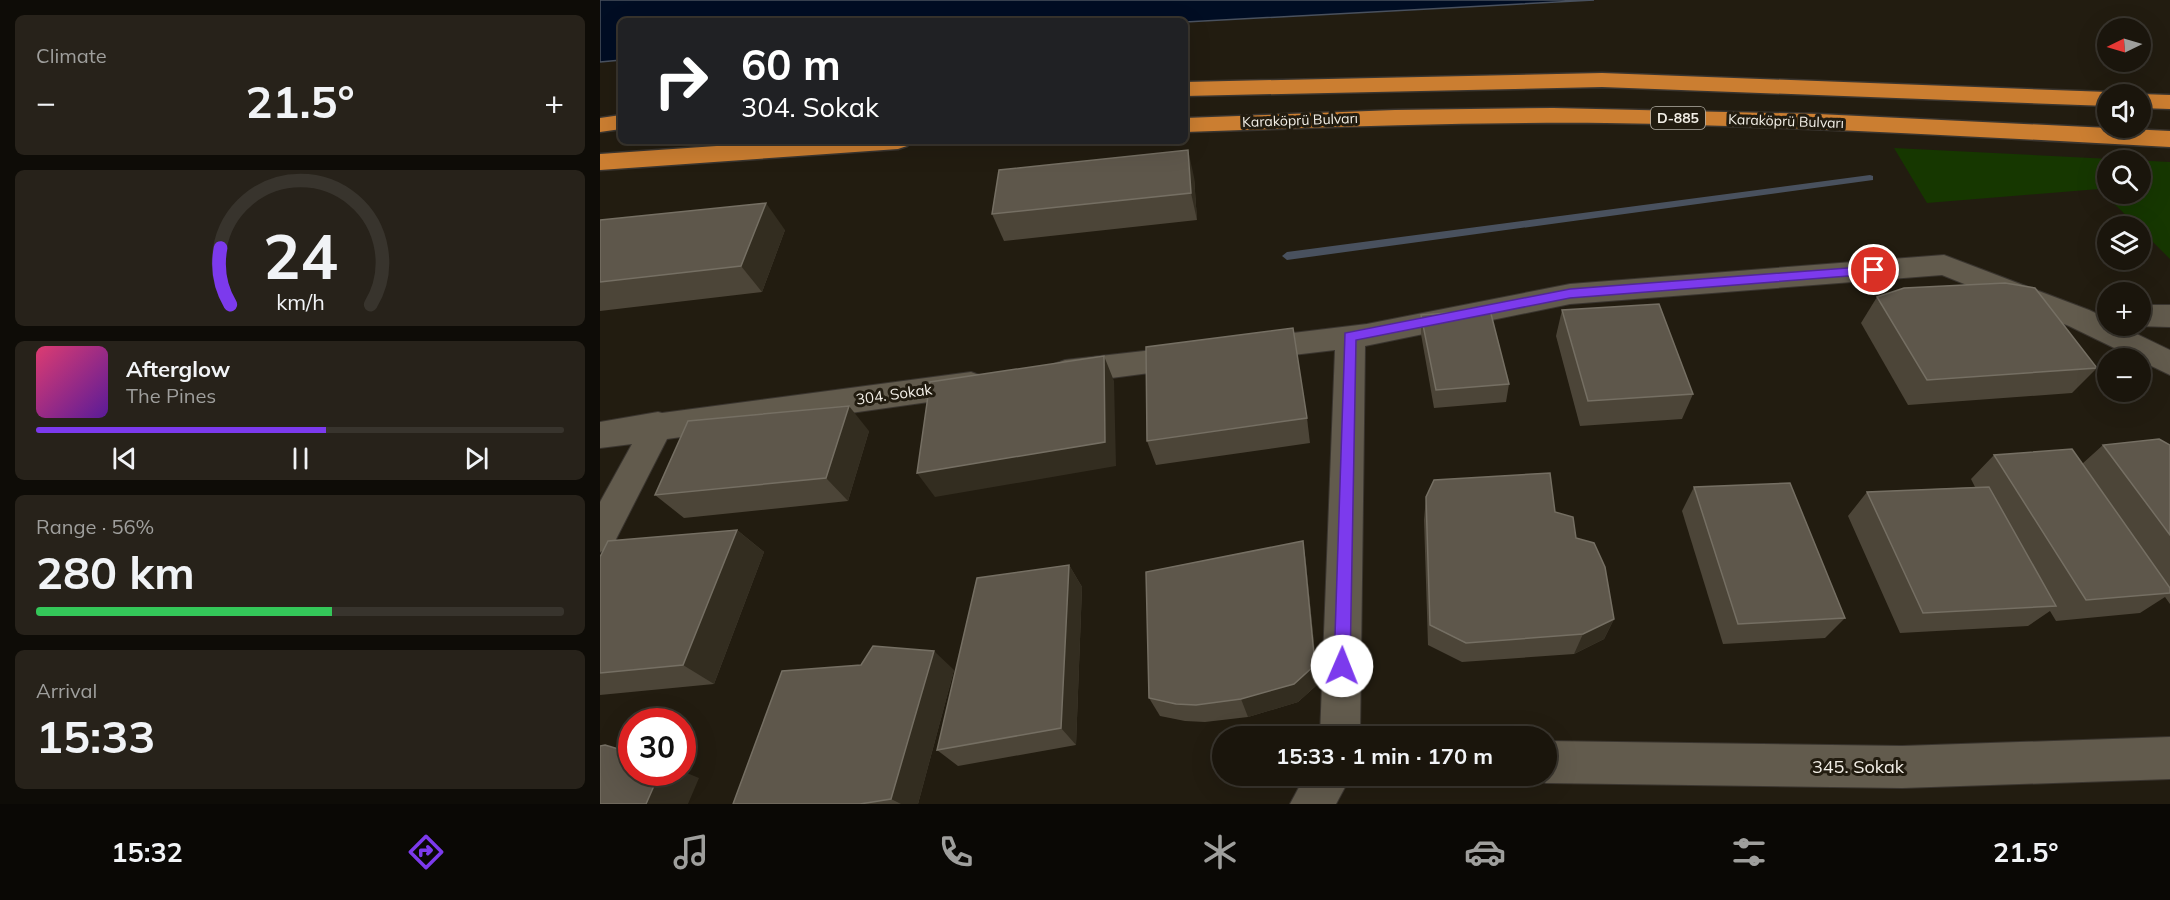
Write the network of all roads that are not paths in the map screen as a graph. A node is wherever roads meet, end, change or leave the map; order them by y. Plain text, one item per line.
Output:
1 (1188, 89) edge
2 (2097, 99) edge
3 (2151, 101) edge
4 (2170, 102) edge
5 (618, 122) edge
6 (1188, 124) edge
7 (600, 125) edge
8 (2170, 139) edge
9 (855, 144) edge
10 (600, 162) edge
11 (2151, 316) edge
12 (2170, 316) edge
13 (2093, 318) edge
14 (1350, 337) junction
15 (2170, 363) edge
16 (1042, 375) edge
17 (996, 380) edge
18 (658, 425) junction
19 (600, 435) edge
20 (600, 536) edge
21 (1340, 726) edge
22 (2170, 758) edge
23 (1557, 762) edge
24 (1323, 786) edge
25 (1311, 804) edge

1 - 2 highway
3 - 4 highway
5 - 7 highway
6 - 8 highway, Karaköprü Bulvarı / D-885
9 - 10 highway
11 - 12 street
13 - 14 street
13 - 15 street
14 - 16 street
14 - 21 street
17 - 18 street, 304. Sokak
18 - 19 street, 304. Sokak
18 - 20 street
22 - 23 street, 345. Sokak
24 - 25 street

